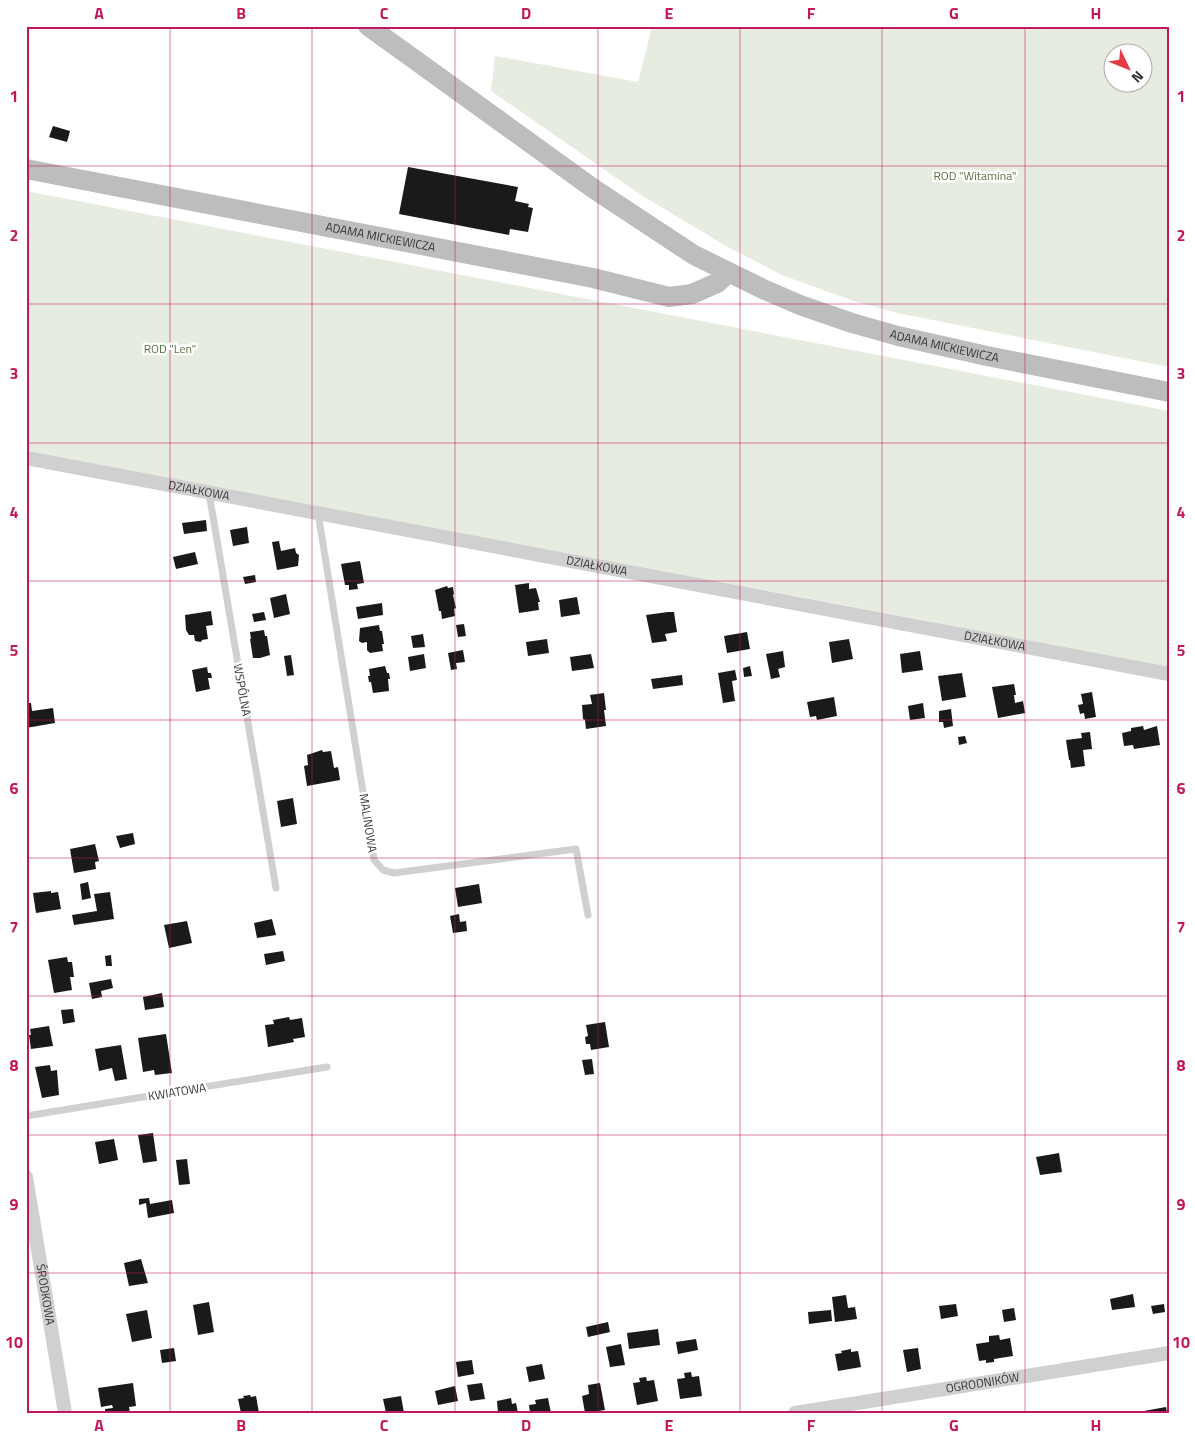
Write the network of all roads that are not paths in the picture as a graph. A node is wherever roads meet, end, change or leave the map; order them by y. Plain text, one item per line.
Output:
1 (368, 26) edge
2 (26, 169) edge
3 (728, 273) junction
4 (1169, 392) edge
5 (26, 458) edge
6 (209, 492) junction
7 (318, 513) junction
8 (1169, 674) edge
9 (276, 888) dead end
10 (588, 915) dead end
11 (327, 1068) dead end
12 (26, 1116) edge
13 (26, 1177) edge
14 (1169, 1352) edge
15 (65, 1413) edge
16 (795, 1413) edge

1 - 3 street, ADAMA MICKIEWICZA
2 - 3 street, ADAMA MICKIEWICZA
3 - 4 street, ADAMA MICKIEWICZA
5 - 6 street, DZIAŁKOWA
6 - 7 street, DZIAŁKOWA
6 - 9 lane, WSPÓLNA
7 - 8 street, DZIAŁKOWA
7 - 10 lane, MALINOWA
11 - 12 lane, KWIATOWA
13 - 15 street, ŚRODKOWA
14 - 16 street, OGRODNIKÓW

